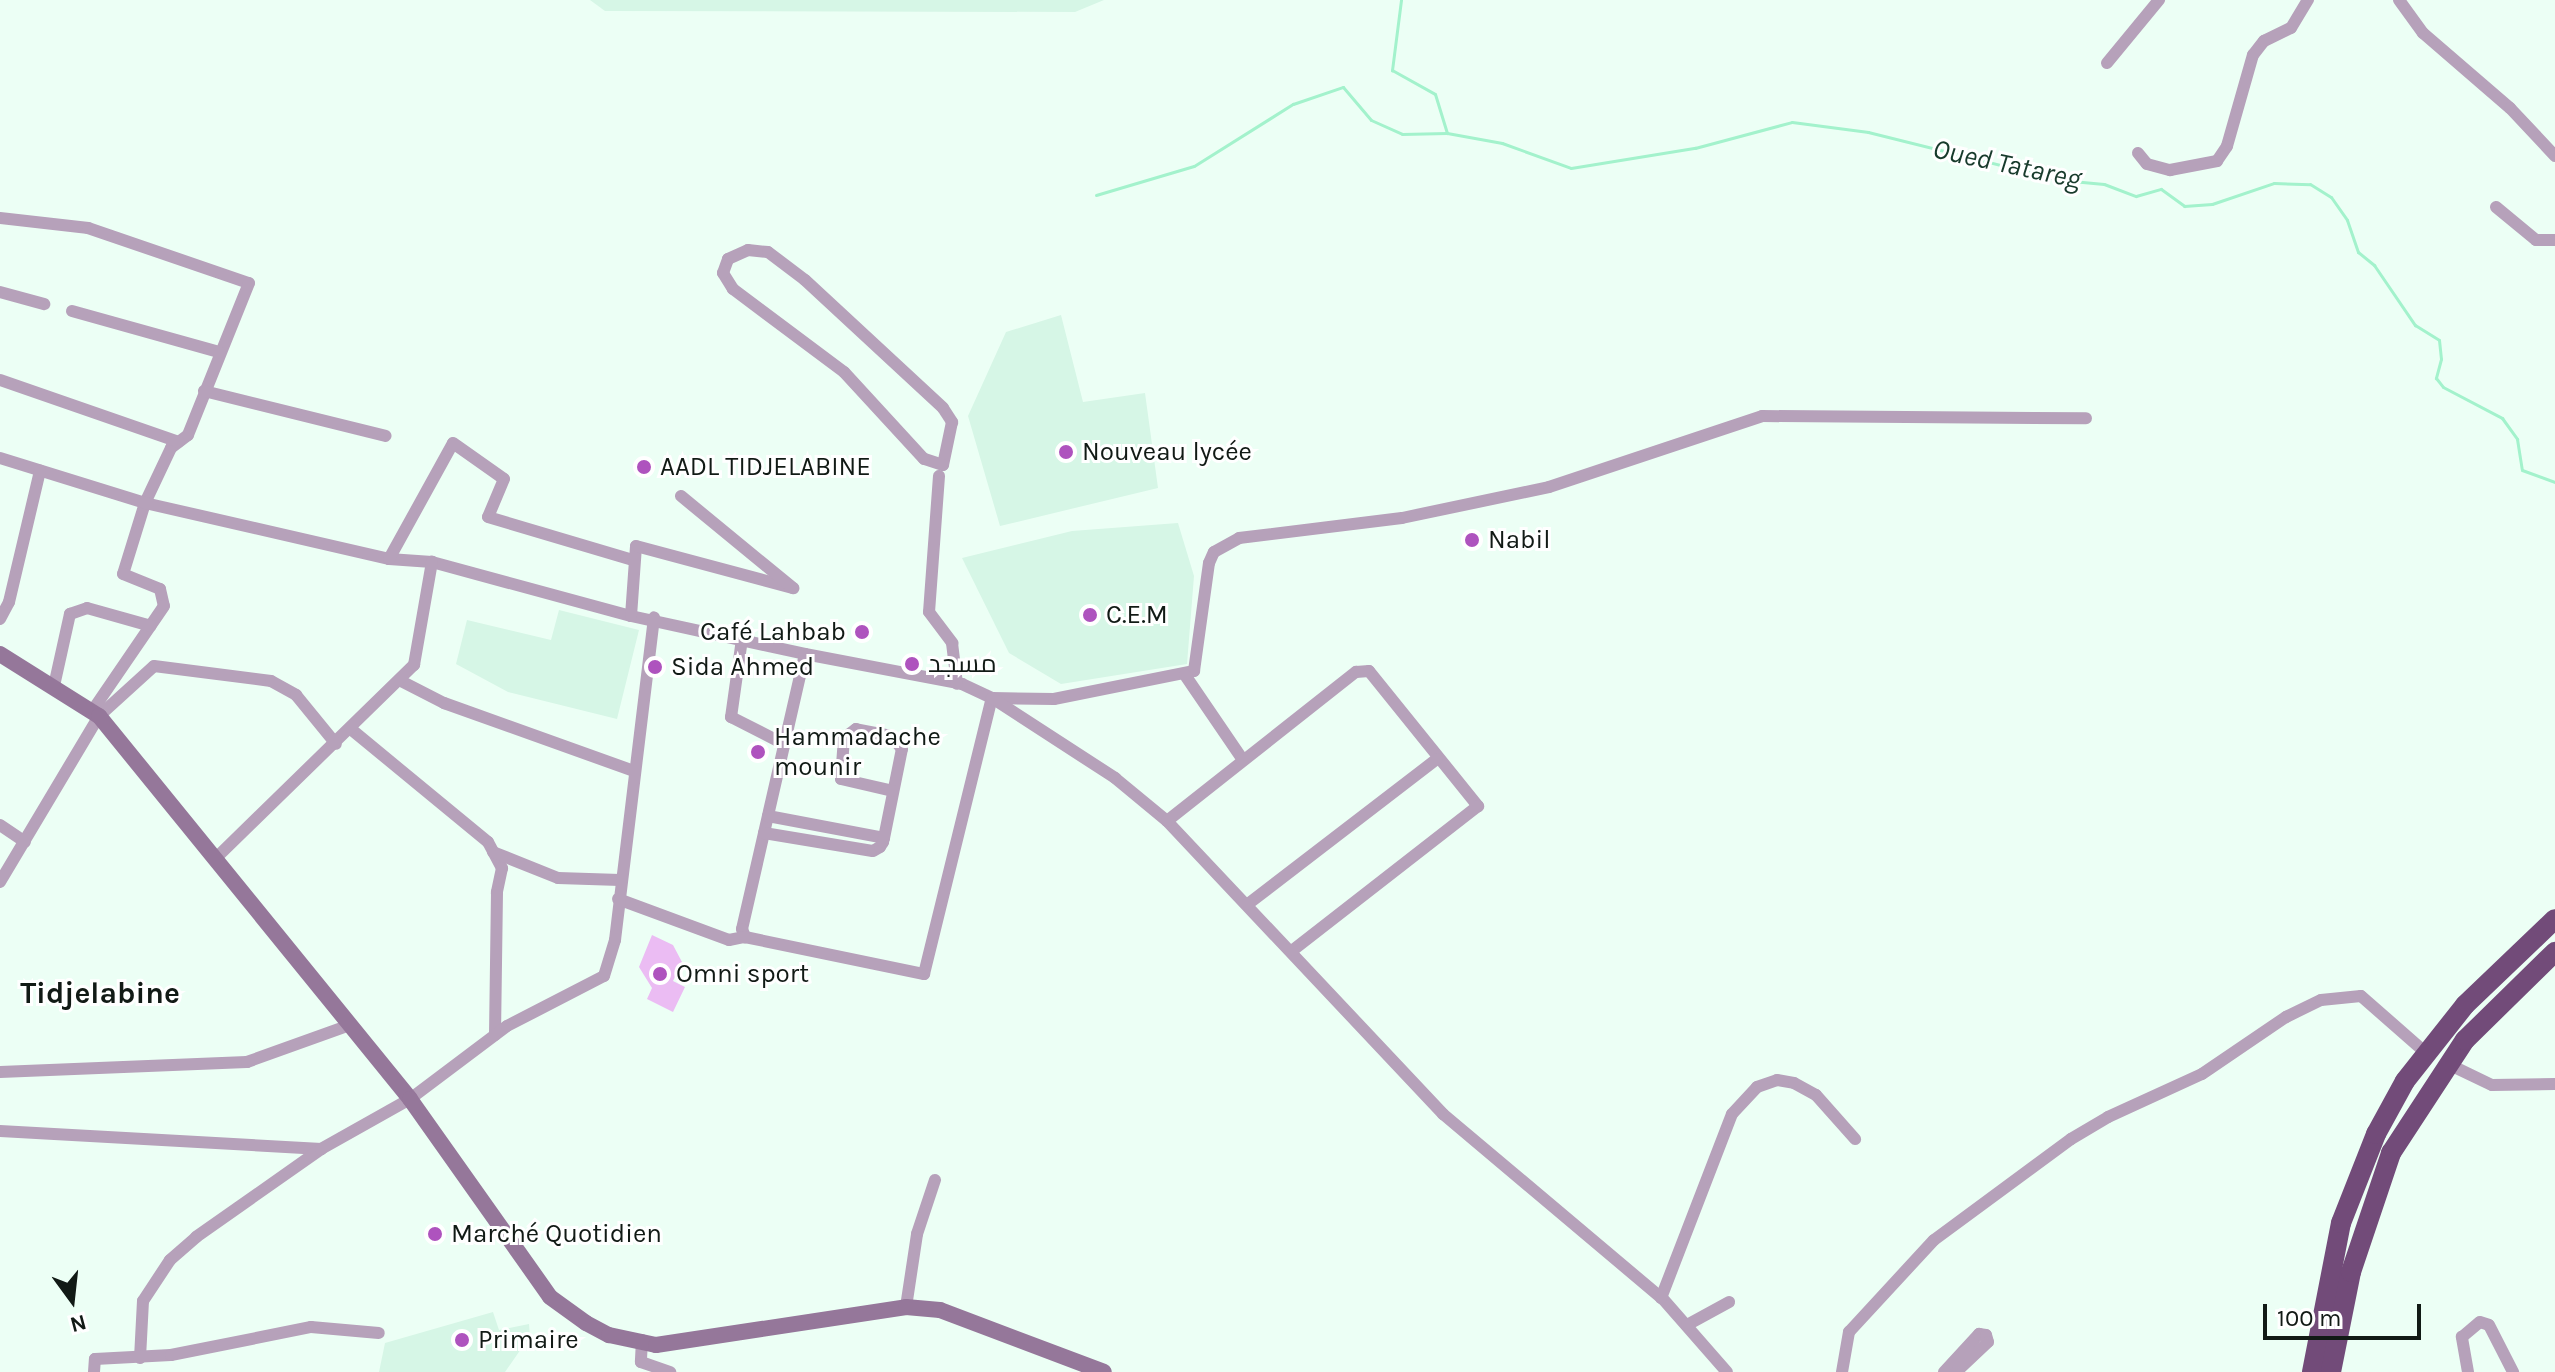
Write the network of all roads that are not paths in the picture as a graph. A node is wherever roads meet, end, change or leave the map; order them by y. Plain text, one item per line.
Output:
1 (2159, 0) edge
2 (2308, 0) edge
3 (2399, 0) edge
4 (2107, 63) dead end
5 (2138, 153) dead end
6 (2555, 156) edge
7 (2496, 207) dead end
8 (0, 218) edge
9 (2555, 240) edge
10 (0, 292) edge
11 (44, 304) dead end
12 (72, 311) dead end
13 (219, 352) junction
14 (0, 380) edge
15 (204, 391) junction
16 (2086, 418) dead end
17 (386, 436) dead end
18 (179, 442) junction
19 (0, 458) edge
20 (941, 470) junction
21 (40, 471) junction
22 (681, 496) dead end
23 (145, 503) junction
24 (389, 559) junction
25 (633, 560) junction
26 (432, 562) junction
27 (631, 616) junction
28 (654, 617) junction
29 (0, 619) edge
30 (151, 626) junction
31 (742, 639) junction
32 (0, 654) edge
33 (805, 654) junction
34 (1185, 675) junction
35 (399, 680) junction
36 (957, 684) junction
37 (54, 686) junction
38 (992, 698) junction
39 (95, 714) junction
40 (352, 730) junction
41 (336, 744) junction
42 (784, 744) junction
43 (1437, 759) junction
44 (1243, 760) junction
45 (634, 771) junction
46 (893, 791) junction
47 (768, 816) junction
48 (1167, 821) junction
49 (0, 825) edge
50 (764, 833) junction
51 (884, 838) junction
52 (25, 842) junction
53 (493, 852) junction
54 (216, 858) junction
55 (620, 880) junction
56 (0, 882) edge
57 (618, 899) junction
58 (1248, 904) junction
59 (2555, 919) edge
60 (745, 937) junction
61 (1293, 950) junction
62 (2555, 952) edge
63 (350, 1025) junction
64 (495, 1035) junction
65 (2426, 1053) junction
66 (2446, 1063) junction
67 (0, 1072) edge
68 (2555, 1084) edge
69 (410, 1099) junction
70 (0, 1131) edge
71 (1855, 1139) dead end
72 (321, 1149) junction
73 (935, 1180) dead end
74 (1661, 1298) junction
75 (1729, 1302) dead end
76 (906, 1307) junction
77 (1687, 1325) junction
78 (379, 1333) dead end
79 (642, 1340) junction
80 (140, 1358) junction
81 (94, 1372) edge
82 (670, 1372) edge
83 (1104, 1372) edge
84 (1727, 1372) edge
85 (1842, 1372) edge
86 (1944, 1372) edge
87 (1956, 1372) edge
88 (2312, 1372) edge
89 (2331, 1372) edge
90 (2468, 1372) edge
91 (2513, 1372) edge

1 - 4 street
2 - 5 street
3 - 6 street
7 - 9 street
8 - 13 street
10 - 11 street
12 - 13 street
13 - 15 street
14 - 18 street
15 - 17 street
15 - 18 street
16 - 34 street
18 - 23 street
19 - 21 street
20 - 20 street
20 - 36 street
21 - 23 street
21 - 29 street
22 - 25 street
23 - 24 street
23 - 30 street
24 - 25 street
24 - 26 street
25 - 27 street
26 - 27 street
26 - 35 street
27 - 28 street
28 - 31 street
28 - 45 street
30 - 37 street
30 - 39 street
31 - 33 street
31 - 42 street
32 - 37 main road
33 - 36 street
33 - 42 street
34 - 38 street
34 - 44 street
35 - 40 street
35 - 45 street
36 - 38 street
37 - 39 main road
38 - 48 street
38 - 60 street
39 - 41 street
39 - 52 street
39 - 54 main road
40 - 41 street
40 - 53 street
41 - 54 street
42 - 47 street
43 - 44 street
43 - 58 street
43 - 61 street
44 - 48 street
45 - 55 street
46 - 46 street
46 - 51 street
47 - 50 street
47 - 51 street
48 - 58 street
49 - 52 street
50 - 51 street
50 - 60 street
52 - 56 street
53 - 55 street
53 - 64 street
54 - 63 main road
55 - 57 street
57 - 60 street
57 - 64 street
58 - 61 street
59 - 65 highway
61 - 74 street
62 - 66 highway
63 - 67 street
63 - 69 main road
64 - 69 street
65 - 85 street
65 - 88 highway
66 - 68 street
66 - 89 highway
69 - 72 street
69 - 79 main road
70 - 72 street
71 - 74 street
72 - 80 street
73 - 76 street
74 - 77 street
75 - 77 street
76 - 79 main road
76 - 83 main road
77 - 84 street
78 - 80 street
79 - 82 street
80 - 81 street
86 - 87 street
90 - 91 street

